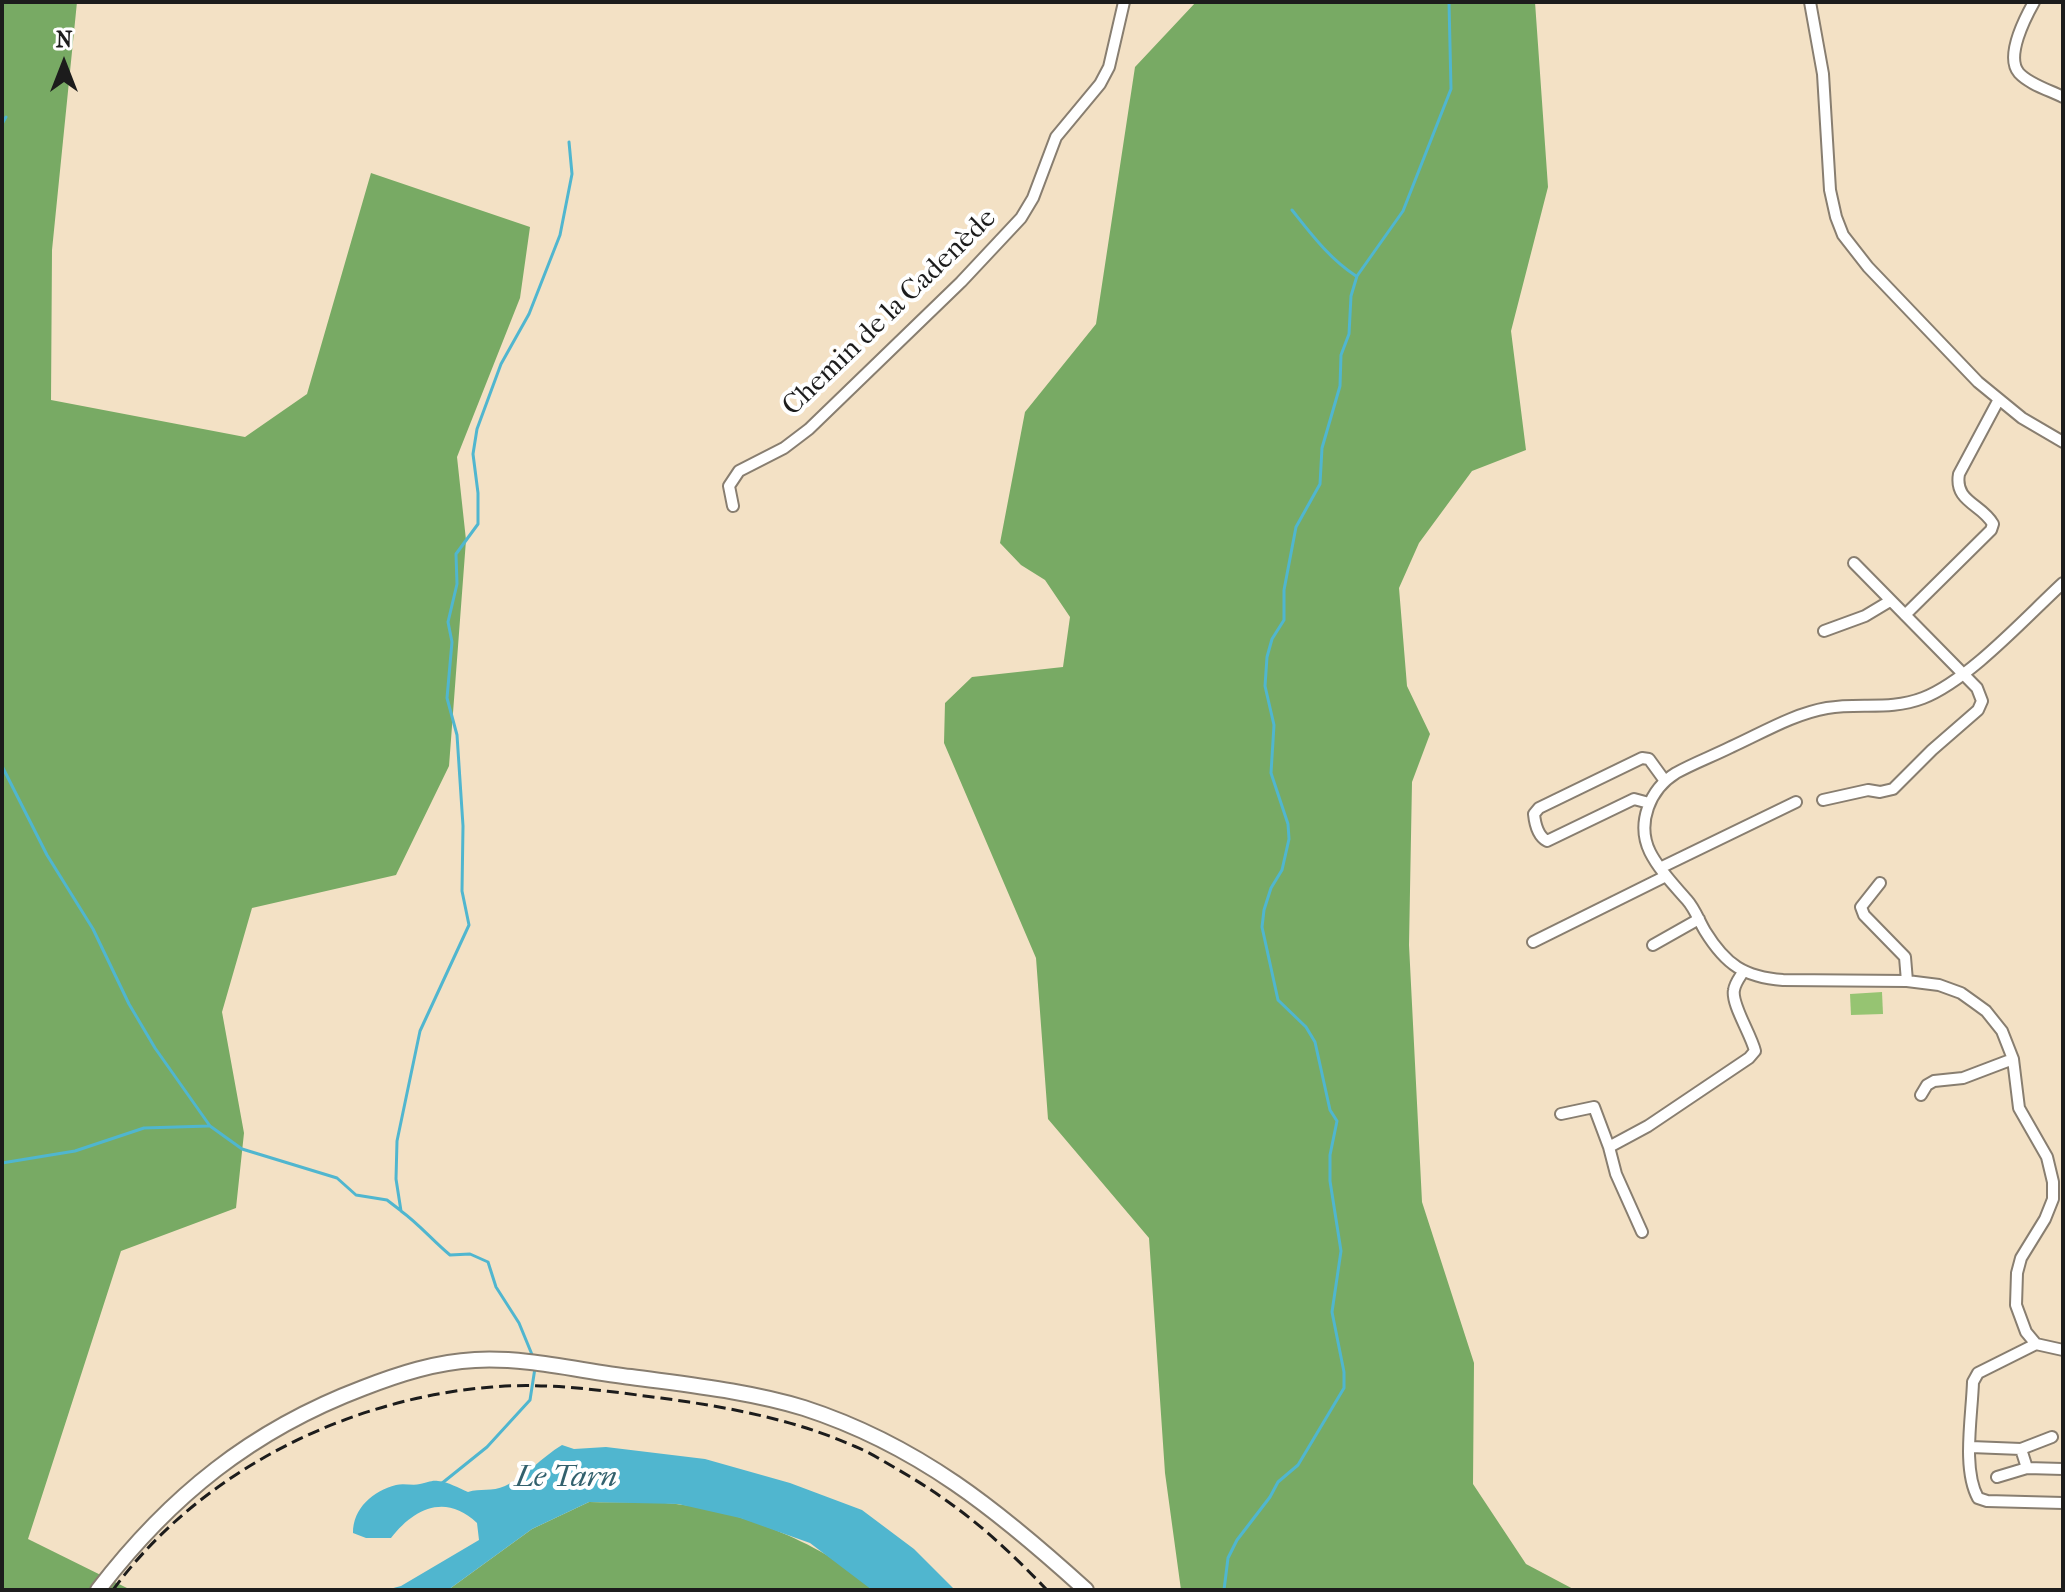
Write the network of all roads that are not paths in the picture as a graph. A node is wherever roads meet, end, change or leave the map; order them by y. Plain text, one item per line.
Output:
1 (1124, 2) edge
2 (1810, 2) edge
3 (2034, 2) edge
4 (2063, 97) edge
5 (1998, 401) junction
6 (2063, 442) edge
7 (733, 506) dead end
8 (1854, 563) dead end
9 (2063, 583) edge
10 (1890, 601) junction
11 (1905, 615) junction
12 (1824, 631) dead end
13 (1963, 674) junction
14 (1665, 781) junction
15 (1823, 800) dead end
16 (1796, 802) dead end
17 (1649, 803) junction
18 (1663, 872) junction
19 (1880, 883) dead end
20 (1699, 919) junction
21 (1533, 942) dead end
22 (1653, 945) dead end
23 (1743, 972) junction
24 (1907, 981) junction
25 (2013, 1059) junction
26 (1921, 1095) dead end
27 (1561, 1114) dead end
28 (1609, 1147) junction
29 (1642, 1232) dead end
30 (2036, 1344) junction
31 (2063, 1350) edge
32 (2052, 1437) dead end
33 (1971, 1447) junction
34 (2021, 1449) junction
35 (2027, 1468) junction
36 (2063, 1469) edge
37 (1997, 1477) dead end
38 (2063, 1503) edge
39 (98, 1590) edge
40 (1086, 1590) edge

1 - 7 street, Chemin de la Cadenède
2 - 5 street
3 - 4 street
5 - 6 street
5 - 11 street
8 - 10 street
9 - 13 street
10 - 11 street
10 - 12 street
11 - 13 street
13 - 14 street
13 - 15 street
14 - 17 street
14 - 17 street
16 - 18 street
17 - 18 street
18 - 20 street
18 - 21 street
19 - 24 street
20 - 22 street
20 - 23 street
23 - 24 street
23 - 28 street
24 - 25 street
25 - 26 street
25 - 30 street
27 - 28 street
28 - 29 street
30 - 31 street
30 - 33 street
32 - 34 street
33 - 34 street
33 - 38 street
34 - 35 street
35 - 36 street
35 - 37 street
39 - 40 main road

